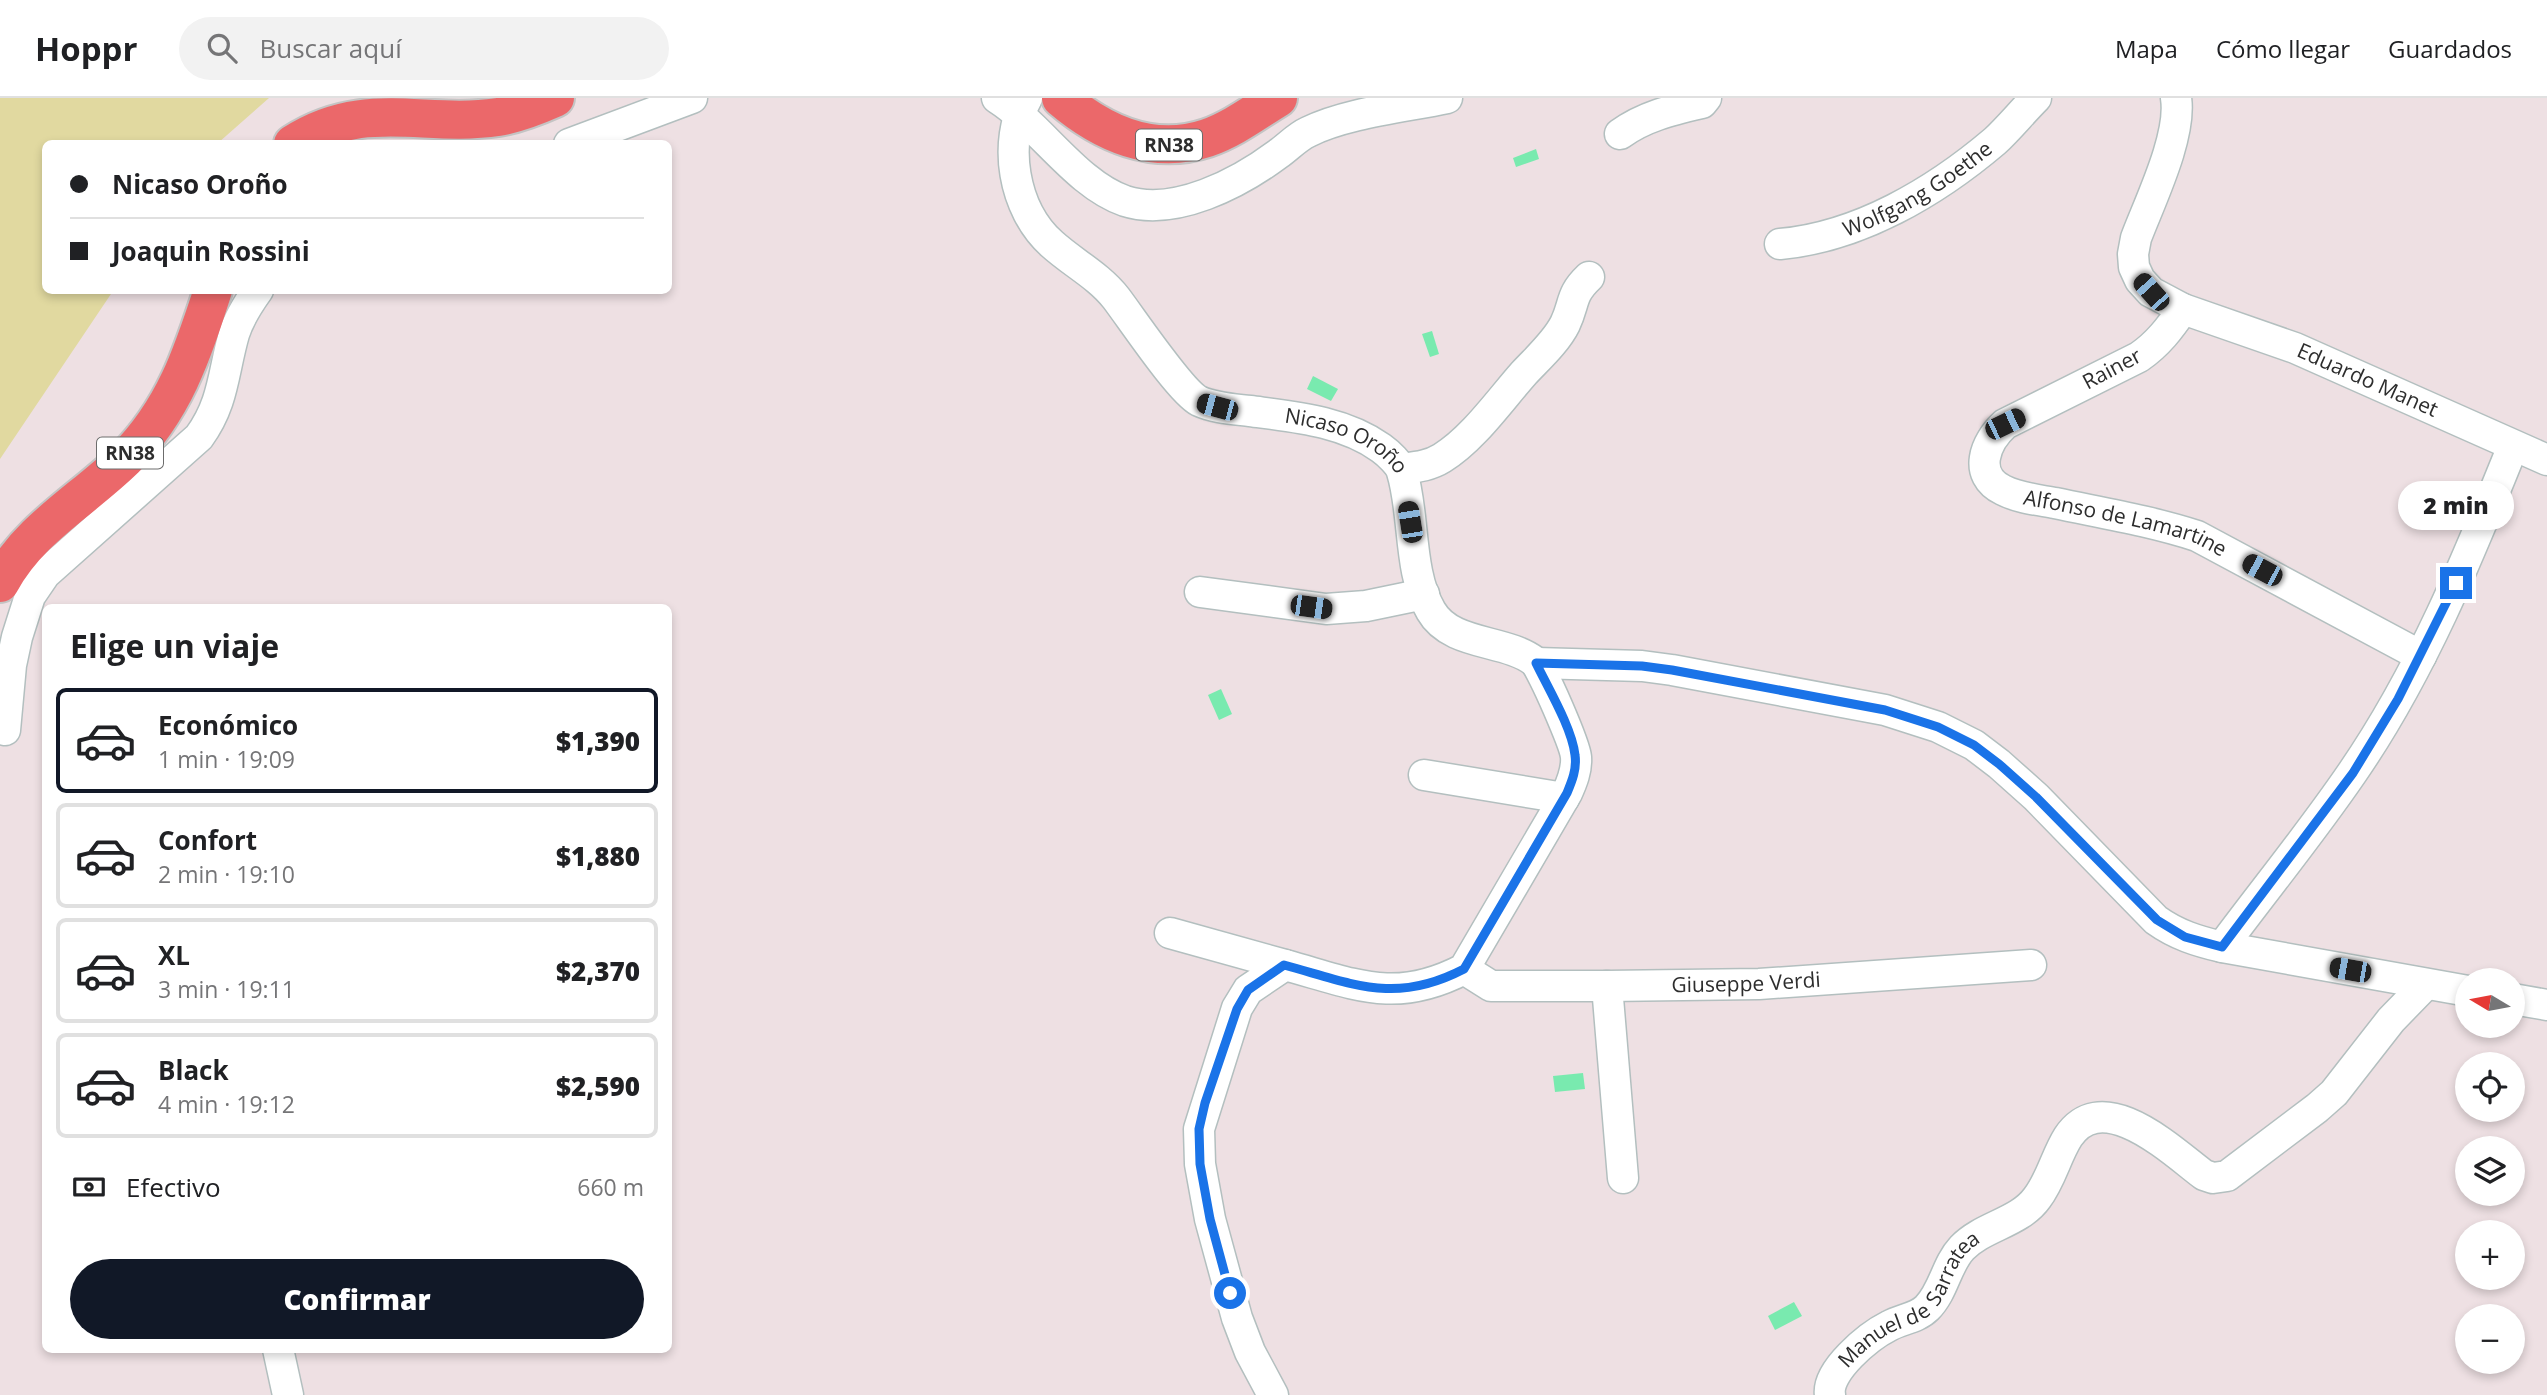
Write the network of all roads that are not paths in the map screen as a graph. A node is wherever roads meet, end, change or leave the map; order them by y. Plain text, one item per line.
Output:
1 (555, 98) edge
2 (692, 98) edge
3 (1061, 98) edge
4 (1278, 98) edge
5 (1447, 98) edge
6 (1706, 98) edge
7 (2036, 98) edge
8 (2176, 98) edge
9 (1014, 103) edge
10 (1620, 134) dead end
11 (300, 140) edge
12 (580, 140) edge
13 (1780, 244) dead end
14 (1589, 277) dead end
15 (212, 294) edge
16 (255, 294) edge
17 (2183, 309) junction
18 (2513, 446) junction
19 (2547, 460) edge
20 (1984, 467) joint
21 (1402, 469) junction
22 (0, 583) edge
23 (1200, 592) dead end
24 (1424, 594) junction
25 (2421, 656) junction
26 (1536, 663) junction
27 (0, 729) edge
28 (1424, 775) dead end
29 (1564, 798) junction
30 (1170, 933) dead end
31 (2222, 947) junction
32 (1284, 965) junction
33 (2031, 965) dead end
34 (1464, 969) junction
35 (2426, 984) junction
36 (1607, 986) junction
37 (2455, 989) edge
38 (2525, 1001) edge
39 (2547, 1005) edge
40 (1623, 1178) dead end
41 (279, 1353) edge
42 (288, 1395) edge
43 (1273, 1395) edge
44 (1830, 1395) edge

1 - 11 main road
2 - 12 street
3 - 4 main road, RN38
5 - 9 street
6 - 10 street
7 - 13 street, Wolfgang Goethe
8 - 17 street
9 - 21 street, Nicaso Oroño
14 - 21 street
15 - 22 main road, RN38
16 - 27 street
17 - 18 street, Eduardo Manet
17 - 20 street, Rainer
18 - 19 street, Eduardo Manet
18 - 25 street
20 - 25 street, Alfonso de Lamartine
21 - 24 street, Nicaso Oroño
23 - 24 street
24 - 26 street, Nicaso Oroño
25 - 31 street
26 - 29 street
26 - 31 street
28 - 29 street
29 - 34 street
30 - 32 street
31 - 35 street
32 - 34 street
32 - 43 street
33 - 36 street, Giuseppe Verdi
34 - 36 street, Giuseppe Verdi
35 - 37 street
35 - 44 street, Manuel de Sarratea
36 - 40 street
38 - 39 street
41 - 42 street

